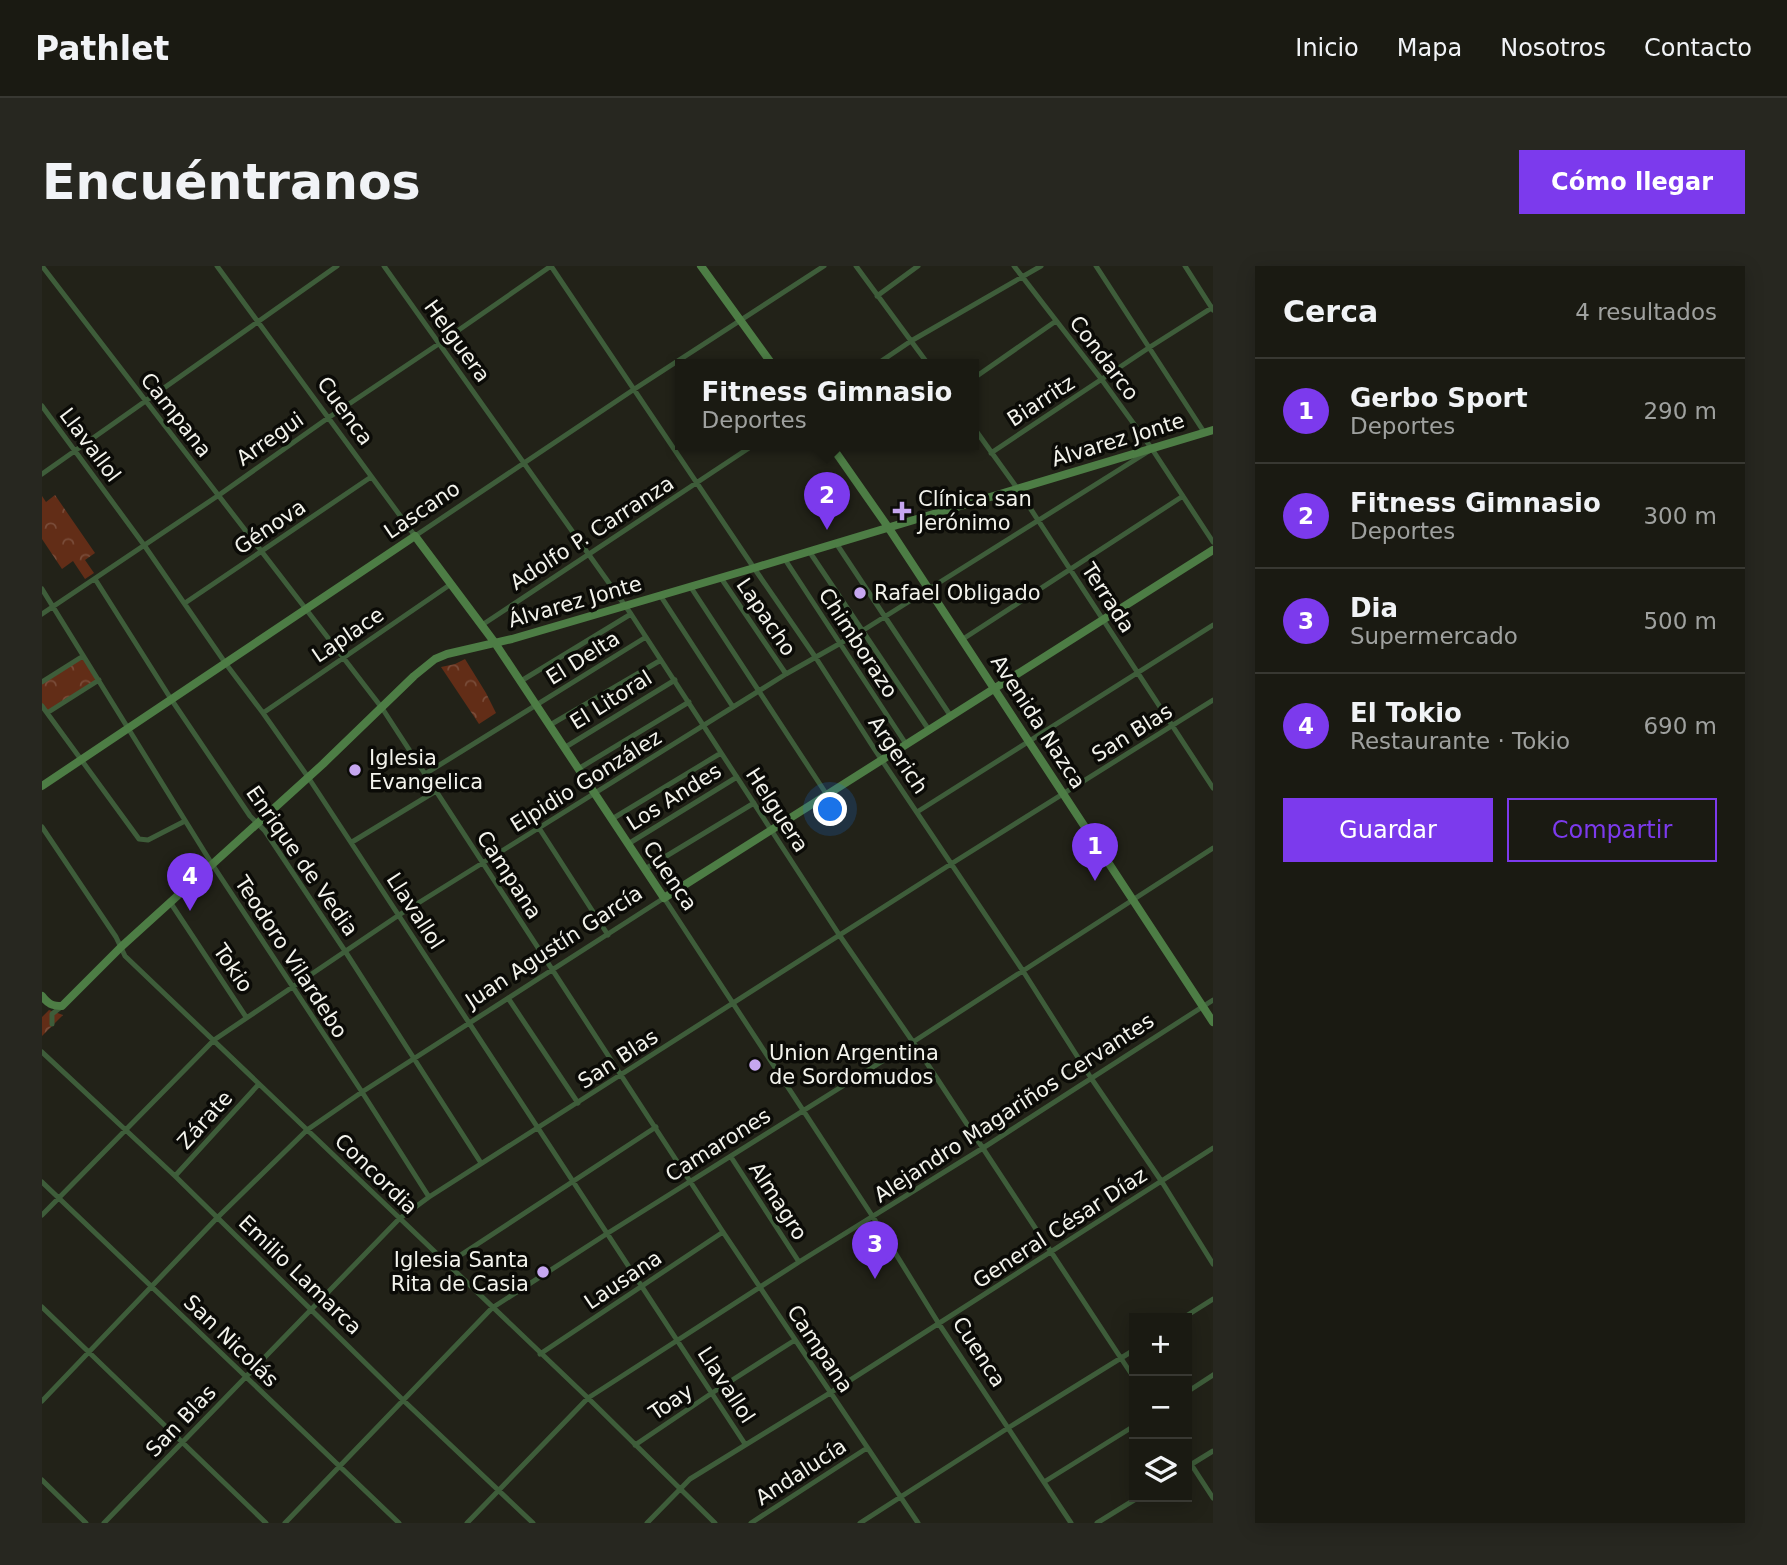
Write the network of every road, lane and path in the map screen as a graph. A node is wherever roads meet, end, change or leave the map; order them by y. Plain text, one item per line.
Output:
1 (217, 266) edge
2 (337, 266) edge
3 (384, 266) edge
4 (551, 266) edge
5 (701, 266) edge
6 (824, 266) edge
7 (856, 266) edge
8 (918, 266) edge
9 (1014, 266) edge
10 (1041, 266) edge
11 (1096, 266) edge
12 (1185, 266) edge
13 (44, 267) edge
14 (1022, 276) junction
15 (877, 296) junction
16 (1213, 308) edge
17 (740, 321) junction
18 (1056, 321) junction
19 (259, 323) junction
20 (911, 341) junction
21 (440, 343) junction
22 (1150, 347) junction
23 (681, 359) edge
24 (768, 359) edge
25 (884, 359) edge
26 (924, 359) edge
27 (675, 363) edge
28 (979, 375) edge
29 (1102, 380) junction
30 (633, 390) junction
31 (145, 402) junction
32 (43, 409) edge
33 (328, 418) junction
34 (1209, 431) edge
35 (979, 435) edge
36 (1152, 449) junction
37 (746, 450) edge
38 (834, 450) edge
39 (76, 451) junction
40 (991, 453) junction
41 (525, 463) junction
42 (42, 474) edge
43 (371, 477) junction
44 (697, 483) junction
45 (1017, 488) junction
46 (219, 495) junction
47 (1183, 496) junction
48 (1038, 522) junction
49 (888, 527) junction
50 (415, 536) junction
51 (1213, 541) edge
52 (836, 542) junction
53 (145, 545) junction
54 (1213, 550) edge
55 (809, 551) junction
56 (261, 552) junction
57 (589, 554) junction
58 (784, 558) junction
59 (754, 568) junction
60 (1069, 569) junction
61 (721, 578) junction
62 (95, 579) junction
63 (452, 584) junction
64 (690, 586) junction
65 (929, 588) junction
66 (42, 589) edge
67 (660, 595) junction
68 (185, 603) junction
69 (625, 605) junction
70 (53, 607) junction
71 (306, 609) junction
72 (42, 614) edge
73 (631, 614) junction
74 (885, 616) junction
75 (1103, 620) junction
76 (482, 625) junction
77 (1213, 625) edge
78 (862, 631) junction
79 (646, 638) junction
80 (962, 639) junction
81 (495, 643) junction
82 (839, 644) junction
83 (83, 656) junction
84 (342, 657) junction
85 (816, 658) junction
86 (661, 660) junction
87 (226, 664) junction
88 (1138, 672) junction
89 (786, 674) junction
90 (99, 680) junction
91 (675, 680) junction
92 (521, 681) junction
93 (42, 682) edge
94 (995, 688) junction
95 (758, 692) junction
96 (171, 699) junction
97 (1213, 700) edge
98 (688, 702) junction
99 (536, 705) junction
100 (42, 706) edge
101 (733, 707) junction
102 (382, 708) junction
103 (263, 712) junction
104 (47, 713) junction
105 (950, 715) junction
106 (550, 725) junction
107 (704, 726) junction
108 (1172, 726) junction
109 (129, 728) junction
110 (929, 730) junction
111 (1030, 741) junction
112 (906, 744) junction
113 (564, 748) junction
114 (721, 753) junction
115 (81, 760) junction
116 (881, 760) junction
117 (578, 769) junction
118 (425, 774) junction
119 (737, 776) junction
120 (309, 777) junction
121 (42, 786) edge
122 (1213, 788) edge
123 (436, 791) junction
124 (594, 794) junction
125 (1065, 794) junction
126 (828, 795) junction
127 (754, 803) junction
128 (917, 812) junction
129 (611, 819) junction
130 (185, 821) junction
131 (256, 823) junction
132 (42, 827) edge
133 (539, 828) junction
134 (772, 829) junction
135 (352, 842) junction
136 (628, 844) junction
137 (1213, 848) edge
138 (483, 863) junction
139 (212, 864) junction
140 (951, 864) junction
141 (645, 869) junction
142 (663, 898) junction
143 (1133, 899) junction
144 (170, 902) junction
145 (399, 915) junction
146 (608, 934) junction
147 (840, 936) junction
148 (121, 947) junction
149 (345, 951) junction
150 (551, 970) junction
151 (1023, 971) junction
152 (291, 987) junction
153 (42, 996) edge
154 (508, 998) junction
155 (1213, 1000) edge
156 (734, 1004) junction
157 (62, 1006) junction
158 (1203, 1006) junction
159 (246, 1017) junction
160 (1213, 1022) edge
161 (469, 1023) junction
162 (52, 1024) dead end
163 (214, 1040) junction
164 (913, 1042) junction
165 (42, 1052) edge
166 (415, 1058) junction
167 (621, 1074) junction
168 (1091, 1078) junction
169 (258, 1084) junction
170 (362, 1091) junction
171 (578, 1103) junction
172 (803, 1110) junction
173 (656, 1126) junction
174 (538, 1128) junction
175 (307, 1129) junction
176 (124, 1130) junction
177 (983, 1148) junction
178 (1213, 1148) edge
179 (731, 1157) junction
180 (481, 1163) junction
181 (175, 1176) junction
182 (573, 1181) junction
183 (691, 1181) junction
184 (42, 1182) edge
185 (1162, 1182) junction
186 (429, 1197) junction
187 (59, 1198) junction
188 (42, 1215) edge
189 (873, 1217) junction
190 (217, 1218) junction
191 (398, 1219) junction
192 (723, 1232) junction
193 (608, 1233) junction
194 (1052, 1252) junction
195 (799, 1262) junction
196 (447, 1264) junction
197 (1213, 1264) edge
198 (642, 1286) junction
199 (152, 1287) junction
200 (761, 1288) junction
201 (1213, 1299) edge
202 (42, 1307) edge
203 (492, 1308) junction
204 (310, 1309) junction
205 (1191, 1313) edge
206 (939, 1324) junction
207 (677, 1340) junction
208 (795, 1340) junction
209 (89, 1352) junction
210 (540, 1353) junction
211 (1129, 1354) edge
212 (1122, 1359) junction
213 (1213, 1375) edge
214 (246, 1376) junction
215 (1133, 1376) edge
216 (1192, 1389) edge
217 (712, 1393) junction
218 (830, 1393) junction
219 (588, 1398) junction
220 (42, 1401) edge
221 (404, 1401) junction
222 (1008, 1428) junction
223 (1129, 1429) edge
224 (182, 1443) junction
225 (745, 1444) junction
226 (635, 1446) junction
227 (867, 1448) junction
228 (1213, 1451) edge
229 (1192, 1464) edge
230 (340, 1467) junction
231 (1192, 1470) edge
232 (42, 1480) edge
233 (1044, 1482) junction
234 (679, 1489) junction
235 (498, 1490) junction
236 (901, 1497) junction
237 (1213, 1498) edge
238 (1131, 1502) edge
239 (86, 1523) edge
240 (104, 1523) edge
241 (265, 1523) edge
242 (285, 1523) edge
243 (399, 1523) edge
244 (467, 1523) edge
245 (533, 1523) edge
246 (647, 1523) edge
247 (715, 1523) edge
248 (751, 1523) edge
249 (860, 1523) edge
250 (918, 1523) edge
251 (1071, 1523) edge
252 (1097, 1523) edge

1 - 19 street, Cuenca
2 - 19 street
3 - 21 street, Helguera
4 - 21 street, Arregui
4 - 30 street, Argerich
5 - 17 street
6 - 17 street, Lascano
7 - 15 street
8 - 15 street
9 - 14 street, Condarco
10 - 14 street
11 - 22 street
12 - 16 street
13 - 31 street, Campana
14 - 18 street, Condarco
14 - 20 street
15 - 20 street
16 - 22 street, Biarritz
17 - 23 street, Lascano
17 - 24 street
18 - 28 street
18 - 29 street, Condarco
19 - 31 street
19 - 33 street, Cuenca
20 - 25 street
20 - 26 street
21 - 33 street, Arregui
21 - 41 street, Helguera
22 - 29 street, Biarritz
22 - 34 street
27 - 30 street, Lascano
29 - 36 street, Condarco
29 - 40 street, Biarritz
30 - 41 street, Lascano
30 - 44 street, Argerich
31 - 39 street
31 - 46 street, Campana
32 - 39 street, Llavallol
33 - 43 street, Cuenca
33 - 46 street, Arregui
34 - 36 street, Álvarez Jonte
35 - 40 street, Terrada
36 - 45 street, Álvarez Jonte
36 - 47 street, Condarco
36 - 48 street, Elpidio González
37 - 44 street, Adolfo P. Carranza
38 - 49 street, Avenida Nazca
39 - 42 street
39 - 53 street, Llavallol
40 - 45 street, Terrada
41 - 50 street, Lascano
41 - 57 street, Helguera
43 - 50 street, Cuenca
43 - 56 street, Génova
44 - 57 street, Adolfo P. Carranza
44 - 59 street, Argerich
45 - 48 street, Terrada
45 - 49 street, Álvarez Jonte
46 - 53 street, Arregui
46 - 56 street, Campana
47 - 51 street, Condarco
47 - 60 street
48 - 60 street, Terrada
48 - 65 street, Elpidio González
49 - 52 street, Álvarez Jonte
49 - 65 street, Avenida Nazca
50 - 63 street, Cuenca
50 - 71 street, Lascano
52 - 55 street, Álvarez Jonte
52 - 74 street
53 - 62 street, Arregui
53 - 68 street, Llavallol
54 - 75 street, Juan Agustín García
55 - 58 street, Álvarez Jonte
55 - 78 street
56 - 68 street, Génova
56 - 71 street, Campana
57 - 69 street, Helguera
57 - 76 street, Adolfo P. Carranza
58 - 59 street, Álvarez Jonte
58 - 82 street, Chimborazo
59 - 61 street, Álvarez Jonte
59 - 85 street, Argerich
60 - 75 street, Terrada
60 - 80 street
61 - 64 street, Álvarez Jonte
61 - 89 street, Lapacho
62 - 70 street, Arregui
62 - 96 street, Enrique de Vedia
63 - 76 street, Cuenca
63 - 84 street, Laplace
64 - 67 street, Álvarez Jonte
64 - 95 street
65 - 74 street, Elpidio González
65 - 80 street, Avenida Nazca
66 - 70 street, Teodoro Vilardebo
67 - 69 street, Álvarez Jonte
67 - 101 street
68 - 87 street, Llavallol
69 - 73 street, Helguera
69 - 81 street, Álvarez Jonte
70 - 72 street, Arregui
70 - 83 street, Teodoro Vilardebo
71 - 84 street, Campana
71 - 87 street, Lascano
73 - 79 street, Helguera
73 - 92 street
74 - 78 street, Elpidio González
74 - 105 street
75 - 88 street, Terrada
75 - 94 street, Juan Agustín García
76 - 81 street, Cuenca
77 - 88 street
78 - 82 street, Elpidio González
78 - 110 street
79 - 86 street, Helguera
79 - 99 street, El Delta
80 - 94 street, Avenida Nazca
81 - 92 street, Cuenca
81 - 102 street, Álvarez Jonte
82 - 85 street, Elpidio González
82 - 112 street, Chimborazo
83 - 90 street, Teodoro Vilardebo
83 - 93 street
84 - 102 street, Campana
84 - 103 street, Laplace
85 - 89 street, Elpidio González
85 - 116 street, Argerich
86 - 91 street, Helguera
86 - 106 street
87 - 96 street, Lascano
87 - 103 street, Llavallol
88 - 108 street, Terrada
88 - 111 street
89 - 95 street, Elpidio González
90 - 104 street
90 - 109 street, Teodoro Vilardebo
91 - 98 street, Helguera
91 - 113 street, El Litoral
92 - 99 street, Cuenca
94 - 105 street, Juan Agustín García
94 - 111 street, Avenida Nazca
95 - 101 street, Elpidio González
95 - 126 street
96 - 109 street, Lascano
96 - 131 street, Enrique de Vedia
97 - 108 street, San Blas
98 - 107 street, Helguera
98 - 117 street
99 - 106 street, Cuenca
99 - 118 street, El Delta
100 - 104 street
101 - 107 street, Elpidio González
102 - 118 street, Campana
102 - 120 street, Álvarez Jonte
103 - 120 street, Llavallol
104 - 115 street
105 - 110 street, Juan Agustín García
106 - 113 street, Cuenca
107 - 114 street, Helguera
107 - 124 street, Elpidio González
108 - 122 street, Terrada
108 - 125 street, San Blas
109 - 115 street, Lascano
109 - 130 street, Teodoro Vilardebo
110 - 112 street, Juan Agustín García
111 - 125 street, Avenida Nazca
111 - 128 street
112 - 116 street, Juan Agustín García
113 - 117 street, Cuenca
114 - 119 street, Helguera
114 - 129 street
115 - 121 street, Lascano
115 - 130 street
116 - 126 street, Juan Agustín García
116 - 128 street, Argerich
117 - 124 street, Cuenca
118 - 123 street, Campana
119 - 127 street, Helguera
119 - 136 street, Los Andes
120 - 131 street, Álvarez Jonte
120 - 135 street, Llavallol
123 - 135 street
123 - 138 street, Campana
124 - 129 street, Cuenca
124 - 133 street, Elpidio González
125 - 140 street, San Blas
125 - 143 street, Avenida Nazca
126 - 134 street, Juan Agustín García
127 - 134 street, Helguera
127 - 141 street
128 - 140 street, Argerich
129 - 136 street, Cuenca
130 - 139 street, Teodoro Vilardebo
131 - 139 street, Álvarez Jonte
131 - 149 street, Enrique de Vedia
132 - 148 street, Concordia
133 - 138 street, Elpidio González
133 - 146 street
134 - 142 street, Juan Agustín García
134 - 147 street, Helguera
135 - 145 street, Llavallol
136 - 141 street, Cuenca
137 - 143 street, Camarones
138 - 145 street, Elpidio González
138 - 150 street, Campana
139 - 144 street, Álvarez Jonte
139 - 152 street, Teodoro Vilardebo
140 - 147 street, San Blas
140 - 151 street, Argerich
141 - 142 street, Cuenca
142 - 146 street, Juan Agustín García
142 - 156 street, Cuenca
143 - 151 street, Camarones
143 - 158 street, Avenida Nazca
144 - 148 street, Álvarez Jonte
144 - 159 street, Tokio
145 - 149 street, Elpidio González
145 - 161 street, Llavallol
146 - 150 street, Juan Agustín García
147 - 156 street, San Blas
147 - 164 street, Helguera
148 - 157 street, Álvarez Jonte
148 - 163 street, Concordia
149 - 152 street, Elpidio González
149 - 166 street, Enrique de Vedia
150 - 154 street, Juan Agustín García
150 - 167 street, Campana
151 - 164 street, Camarones
151 - 168 street, Argerich
152 - 159 street, Elpidio González
152 - 170 street, Teodoro Vilardebo
153 - 157 street
154 - 161 street, Juan Agustín García
154 - 171 street
155 - 158 street, Alejandro Magariños Cervantes
156 - 167 street, San Blas
156 - 172 street, Cuenca
157 - 162 street
158 - 160 street, Avenida Nazca
158 - 168 street, Alejandro Magariños Cervantes
159 - 163 street, Elpidio González
161 - 166 street, Juan Agustín García
161 - 174 street, Llavallol
163 - 169 street, Concordia
163 - 176 street, Elpidio González
164 - 172 street, Camarones
164 - 177 street, Helguera
165 - 176 street, Emilio Lamarca
166 - 170 street, Juan Agustín García
166 - 180 street, Enrique de Vedia
167 - 171 street, San Blas
167 - 173 street, Campana
168 - 177 street, Alejandro Magariños Cervantes
168 - 185 street, Argerich
169 - 175 street, Concordia
169 - 181 street, Zárate
170 - 175 street, Juan Agustín García
170 - 186 street, Teodoro Vilardebo
171 - 174 street, San Blas
172 - 179 street, Camarones
172 - 189 street, Cuenca
173 - 182 street
173 - 183 street, Campana
174 - 180 street, San Blas
174 - 182 street, Llavallol
175 - 190 street, Juan Agustín García
175 - 191 street, Concordia
176 - 181 street, Emilio Lamarca
176 - 187 street, Elpidio González
177 - 189 street, Alejandro Magariños Cervantes
177 - 194 street, Helguera
178 - 185 street, General César Díaz
179 - 183 street, Camarones
179 - 195 street, Almagro
180 - 186 street, San Blas
181 - 190 street, Emilio Lamarca
182 - 193 street, Llavallol
182 - 196 street
183 - 192 street, Campana
183 - 193 street, Camarones
184 - 187 street, San Nicolás
185 - 194 street, General César Díaz
185 - 197 street, Argerich
186 - 191 street, San Blas
187 - 188 street, Elpidio González
187 - 199 street, San Nicolás
189 - 195 street, Alejandro Magariños Cervantes
189 - 206 street, Cuenca
190 - 199 street, Juan Agustín García
190 - 204 street, Emilio Lamarca
191 - 196 street, Concordia
191 - 204 street, San Blas
192 - 198 street, Lausana
192 - 200 street, Campana
193 - 198 street, Llavallol
193 - 203 street, Camarones
194 - 206 street, General César Díaz
194 - 212 street, Helguera
195 - 200 street, Alejandro Magariños Cervantes
196 - 203 street, Concordia
198 - 207 street, Llavallol
198 - 210 street, Lausana
199 - 209 street, Juan Agustín García
199 - 214 street, San Nicolás
200 - 207 street, Alejandro Magariños Cervantes
200 - 208 street, Campana
201 - 205 street
202 - 209 street
203 - 210 street, Concordia
203 - 221 street, Camarones
204 - 214 street, San Blas
204 - 221 street, Emilio Lamarca
206 - 218 street, General César Díaz
206 - 222 street, Cuenca
207 - 217 street, Llavallol
207 - 219 street, Alejandro Magariños Cervantes
208 - 217 street, Toay
208 - 218 street, Campana
209 - 220 street, Juan Agustín García
209 - 224 street
210 - 219 street, Concordia
211 - 212 street
212 - 215 street, Helguera
212 - 222 street
213 - 216 street
214 - 224 street, San Blas
214 - 230 street, San Nicolás
217 - 225 street, Llavallol
217 - 226 street, Toay
218 - 225 street, General César Díaz
218 - 227 street, Campana
219 - 226 street, Concordia
219 - 235 street, Alejandro Magariños Cervantes
221 - 230 street, Camarones
221 - 235 street, Emilio Lamarca
222 - 233 street, Cuenca
222 - 236 street
223 - 233 street
224 - 240 street, San Blas
224 - 241 street
225 - 234 street, General César Díaz
226 - 234 street, Concordia
227 - 236 street, Campana
227 - 248 street, Andalucía
228 - 229 street
230 - 242 street, Camarones
230 - 243 street, San Nicolás
231 - 237 street
232 - 239 street
233 - 251 street, Cuenca
234 - 246 street, General César Díaz
234 - 247 street, Concordia
235 - 244 street, Alejandro Magariños Cervantes
235 - 245 street, Emilio Lamarca
236 - 249 street
236 - 250 street, Campana
238 - 252 street

